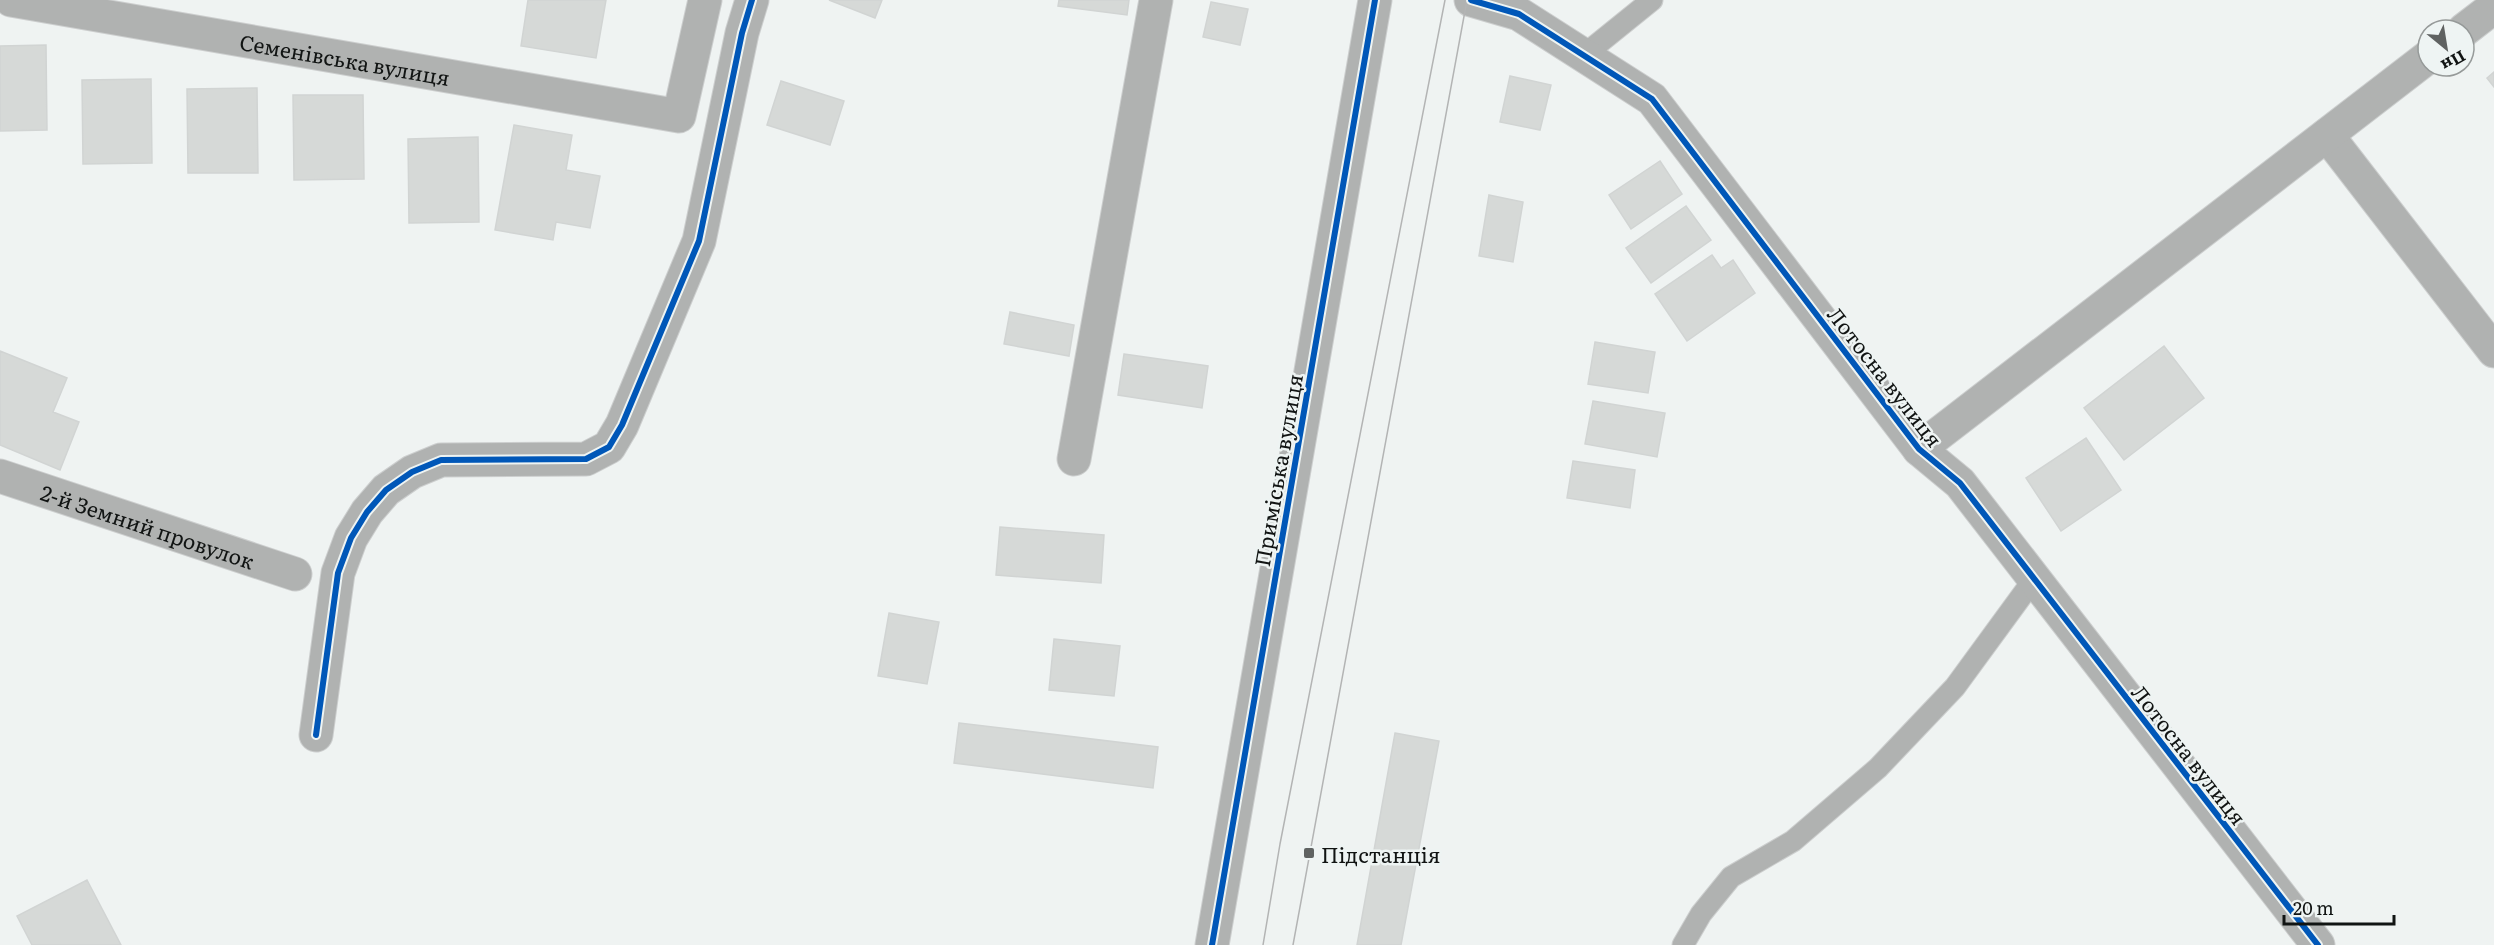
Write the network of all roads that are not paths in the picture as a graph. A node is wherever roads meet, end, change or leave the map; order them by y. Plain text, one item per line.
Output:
1 (11, 0) edge
2 (705, 0) edge
3 (752, 0) edge
4 (1156, 0) edge
5 (1375, 0) edge
6 (1471, 0) edge
7 (1652, 0) edge
8 (2494, 7) edge
9 (2476, 21) edge
10 (1584, 56) junction
11 (2416, 66) edge
12 (2327, 135) junction
13 (2494, 351) edge
14 (1919, 449) junction
15 (1074, 459) dead end
16 (0, 476) edge
17 (295, 574) dead end
18 (2034, 579) junction
19 (316, 735) dead end
20 (1212, 945) edge
21 (1683, 945) edge
22 (2318, 945) edge

1 - 2 street, Семенівська вулиця
3 - 19 street
4 - 15 street
5 - 20 street, Приміська вулиця
6 - 10 street, Лотосна вулиця
7 - 10 lane
8 - 9 street
10 - 14 street, Лотосна вулиця
11 - 12 street
12 - 13 street
12 - 14 street
14 - 18 street, Лотосна вулиця
16 - 17 street, 2-й Земний провулок
18 - 21 lane
18 - 22 street, Лотосна вулиця

